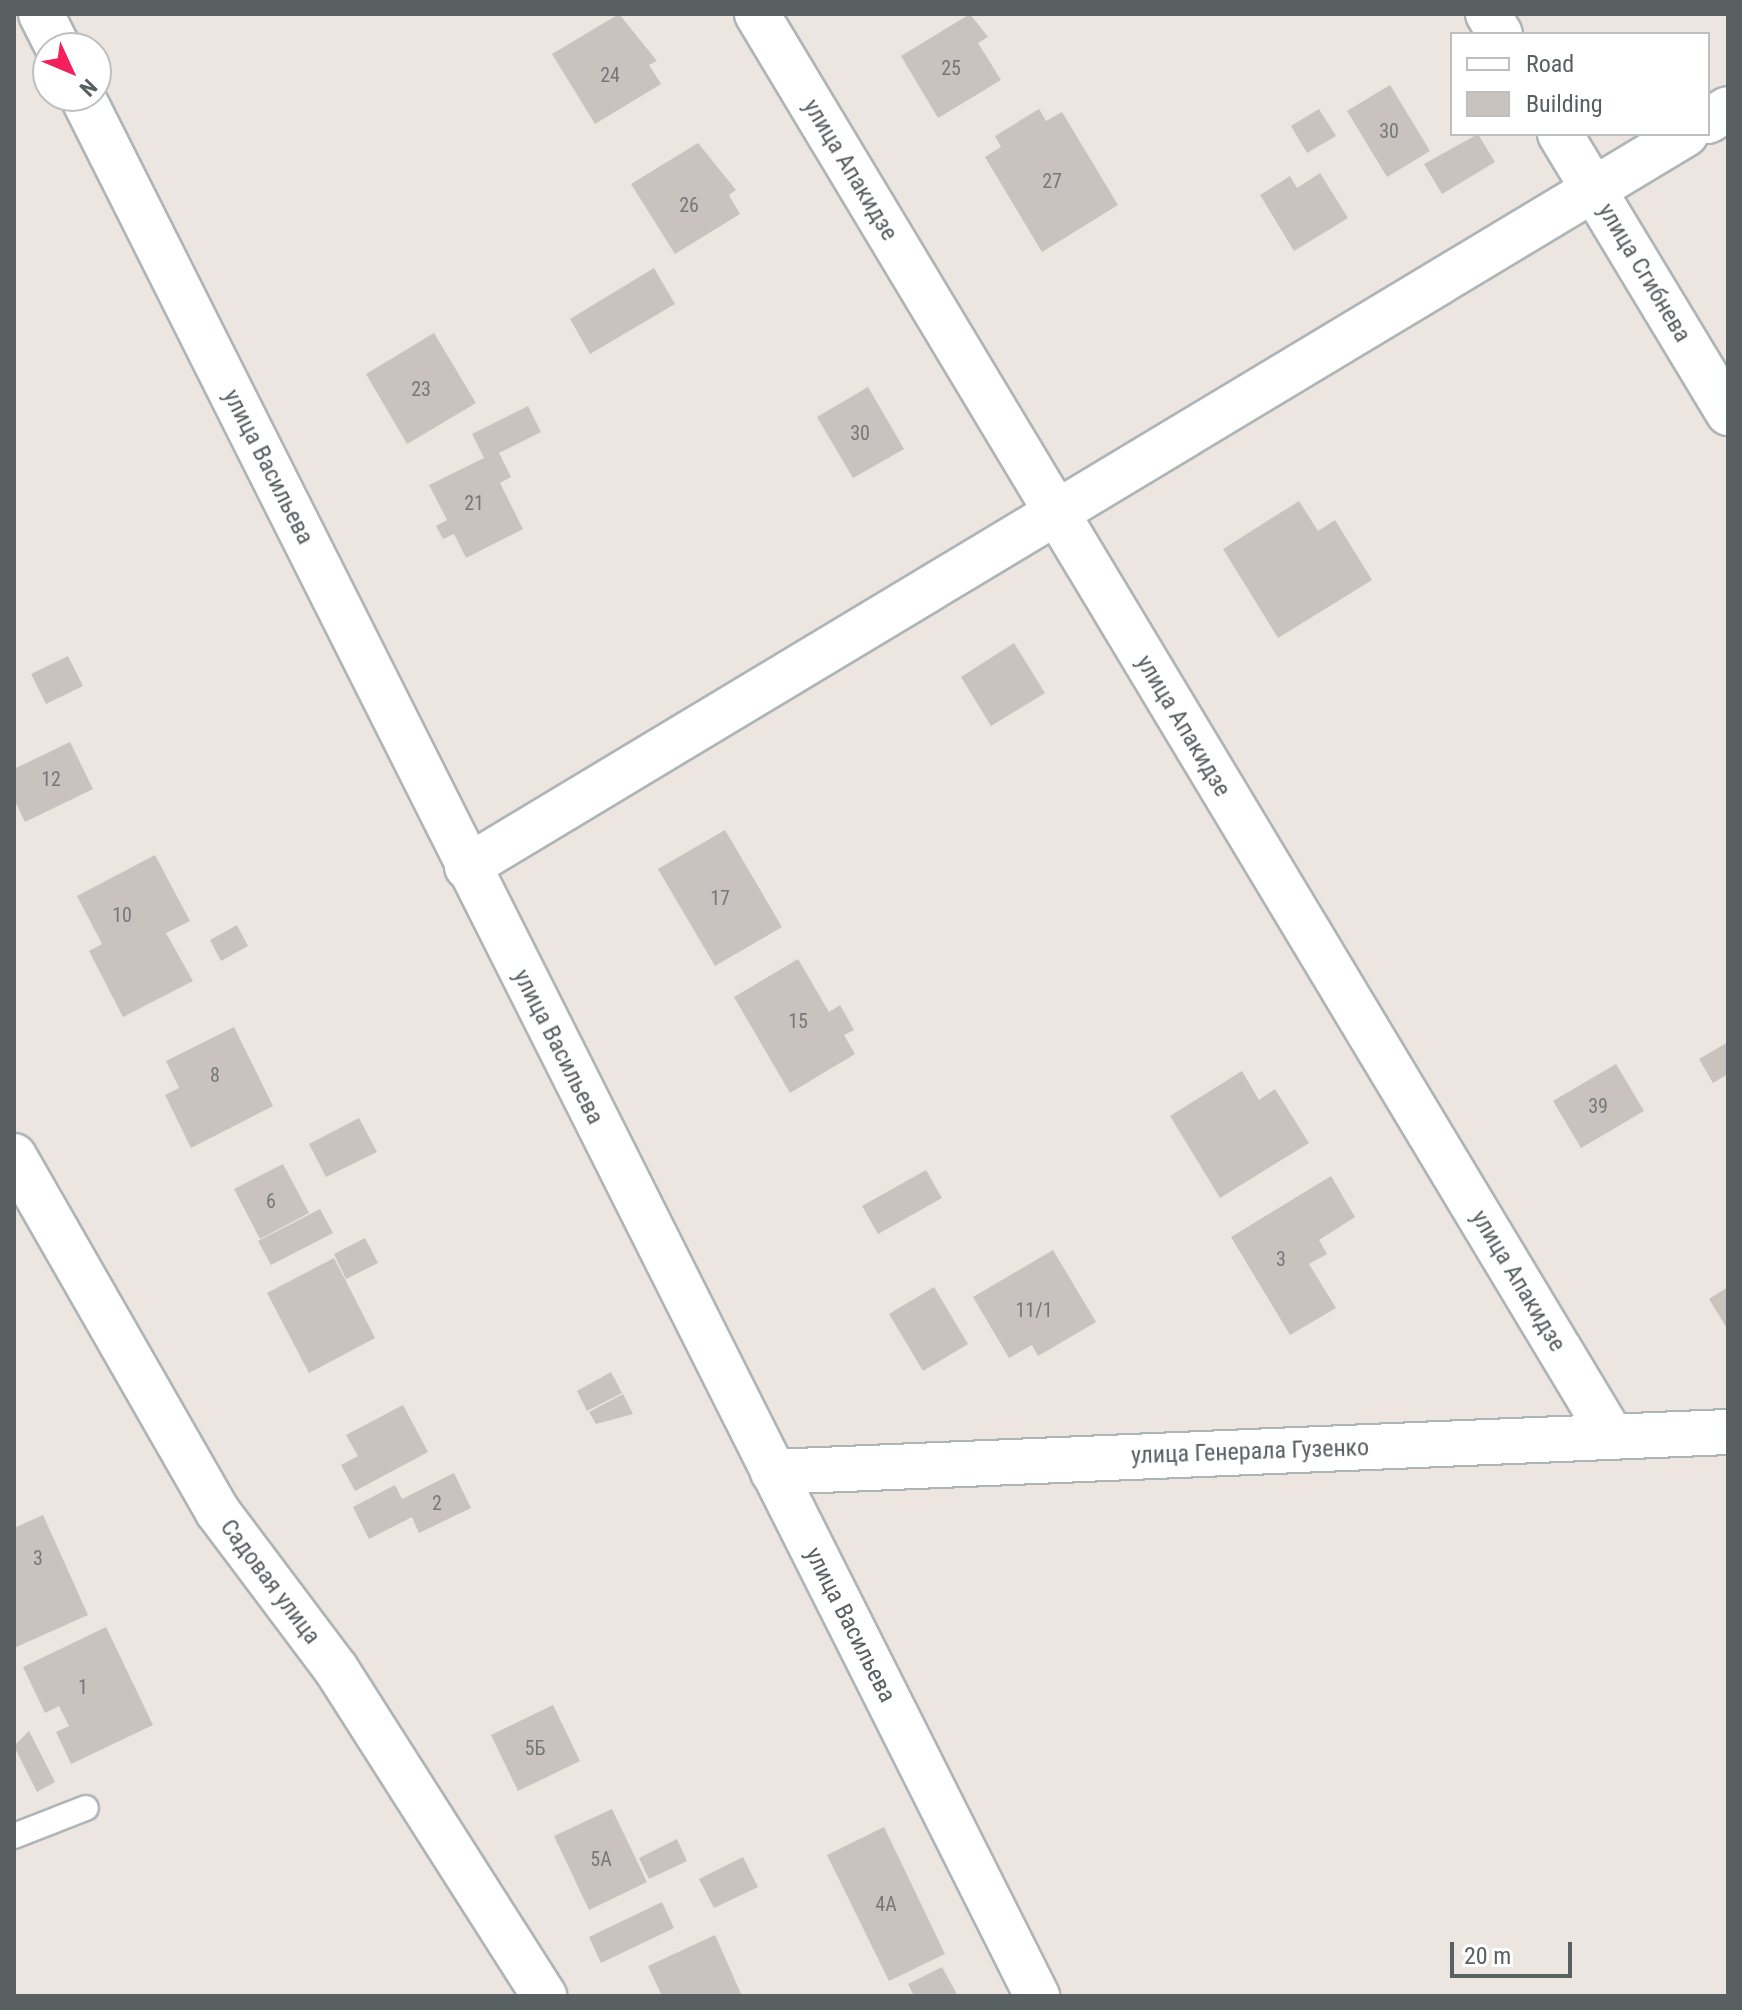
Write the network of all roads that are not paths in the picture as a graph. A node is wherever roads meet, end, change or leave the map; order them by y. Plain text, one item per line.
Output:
1 (41, 14) edge
2 (757, 14) edge
3 (1488, 14) edge
4 (50, 32) edge
5 (1499, 32) edge
6 (1728, 109) edge
7 (90, 112) edge
8 (1710, 120) edge
9 (1561, 136) edge
10 (1683, 136) edge
11 (1594, 189) junction
12 (1728, 413) edge
13 (1054, 513) junction
14 (467, 867) junction
15 (14, 1156) edge
16 (1728, 1432) edge
17 (1612, 1437) junction
18 (773, 1472) junction
19 (86, 1808) dead end
20 (14, 1836) edge
21 (544, 1996) edge
22 (1037, 1996) edge

1 - 4 street
2 - 13 street, улица Апакидзе
3 - 5 street
6 - 8 street
7 - 14 street, улица Васильева
9 - 11 street, улица Сгибнева
10 - 11 street
11 - 12 street, улица Сгибнева
11 - 13 street
13 - 14 street
13 - 17 street, улица Апакидзе
14 - 18 street, улица Васильева
15 - 21 street, Садовая улица
16 - 17 street, улица Генерала Гузенко
17 - 18 street, улица Генерала Гузенко
18 - 22 street, улица Васильева
19 - 20 lane

